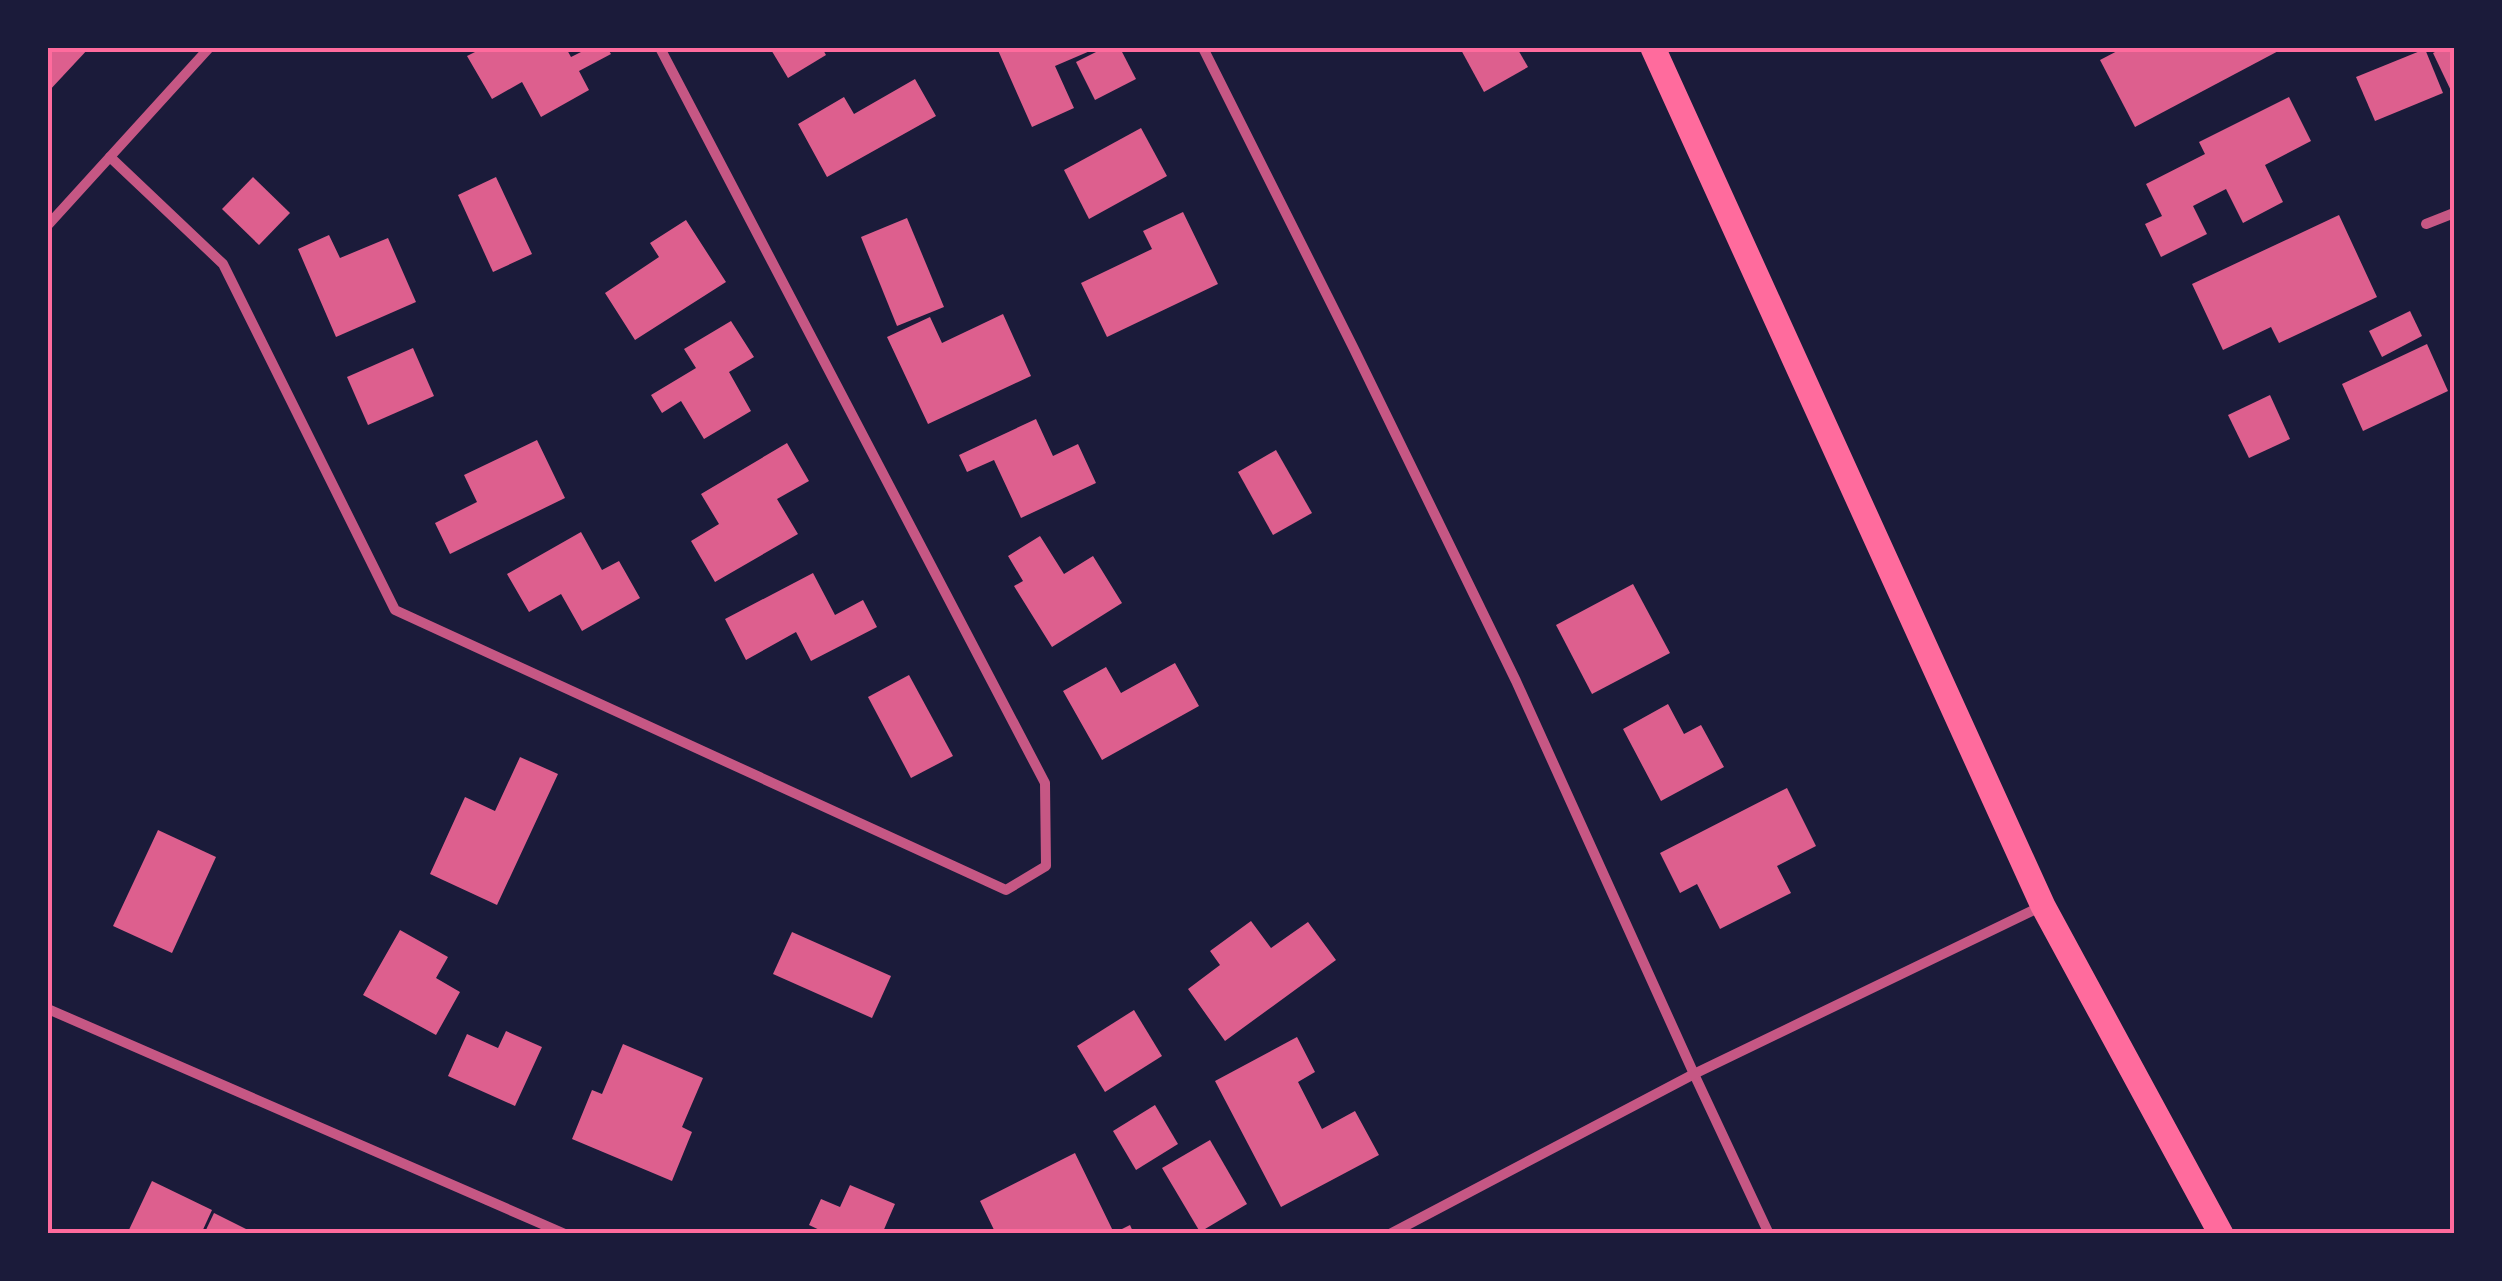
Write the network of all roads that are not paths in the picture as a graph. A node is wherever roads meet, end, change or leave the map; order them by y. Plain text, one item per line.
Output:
1 (210, 48) edge
2 (660, 48) edge
3 (1202, 48) edge
4 (1653, 48) edge
5 (110, 157) junction
6 (2454, 213) edge
7 (2426, 224) dead end
8 (48, 225) edge
9 (2043, 906) junction
10 (48, 1009) edge
11 (1694, 1074) junction
12 (565, 1234) edge
13 (1390, 1234) edge
14 (1769, 1234) edge
15 (2222, 1234) edge

1 - 5 street
2 - 5 street
3 - 11 street
4 - 9 main road
5 - 8 street
6 - 7 street
9 - 11 street
9 - 15 main road
10 - 12 street
11 - 13 street
11 - 14 street

